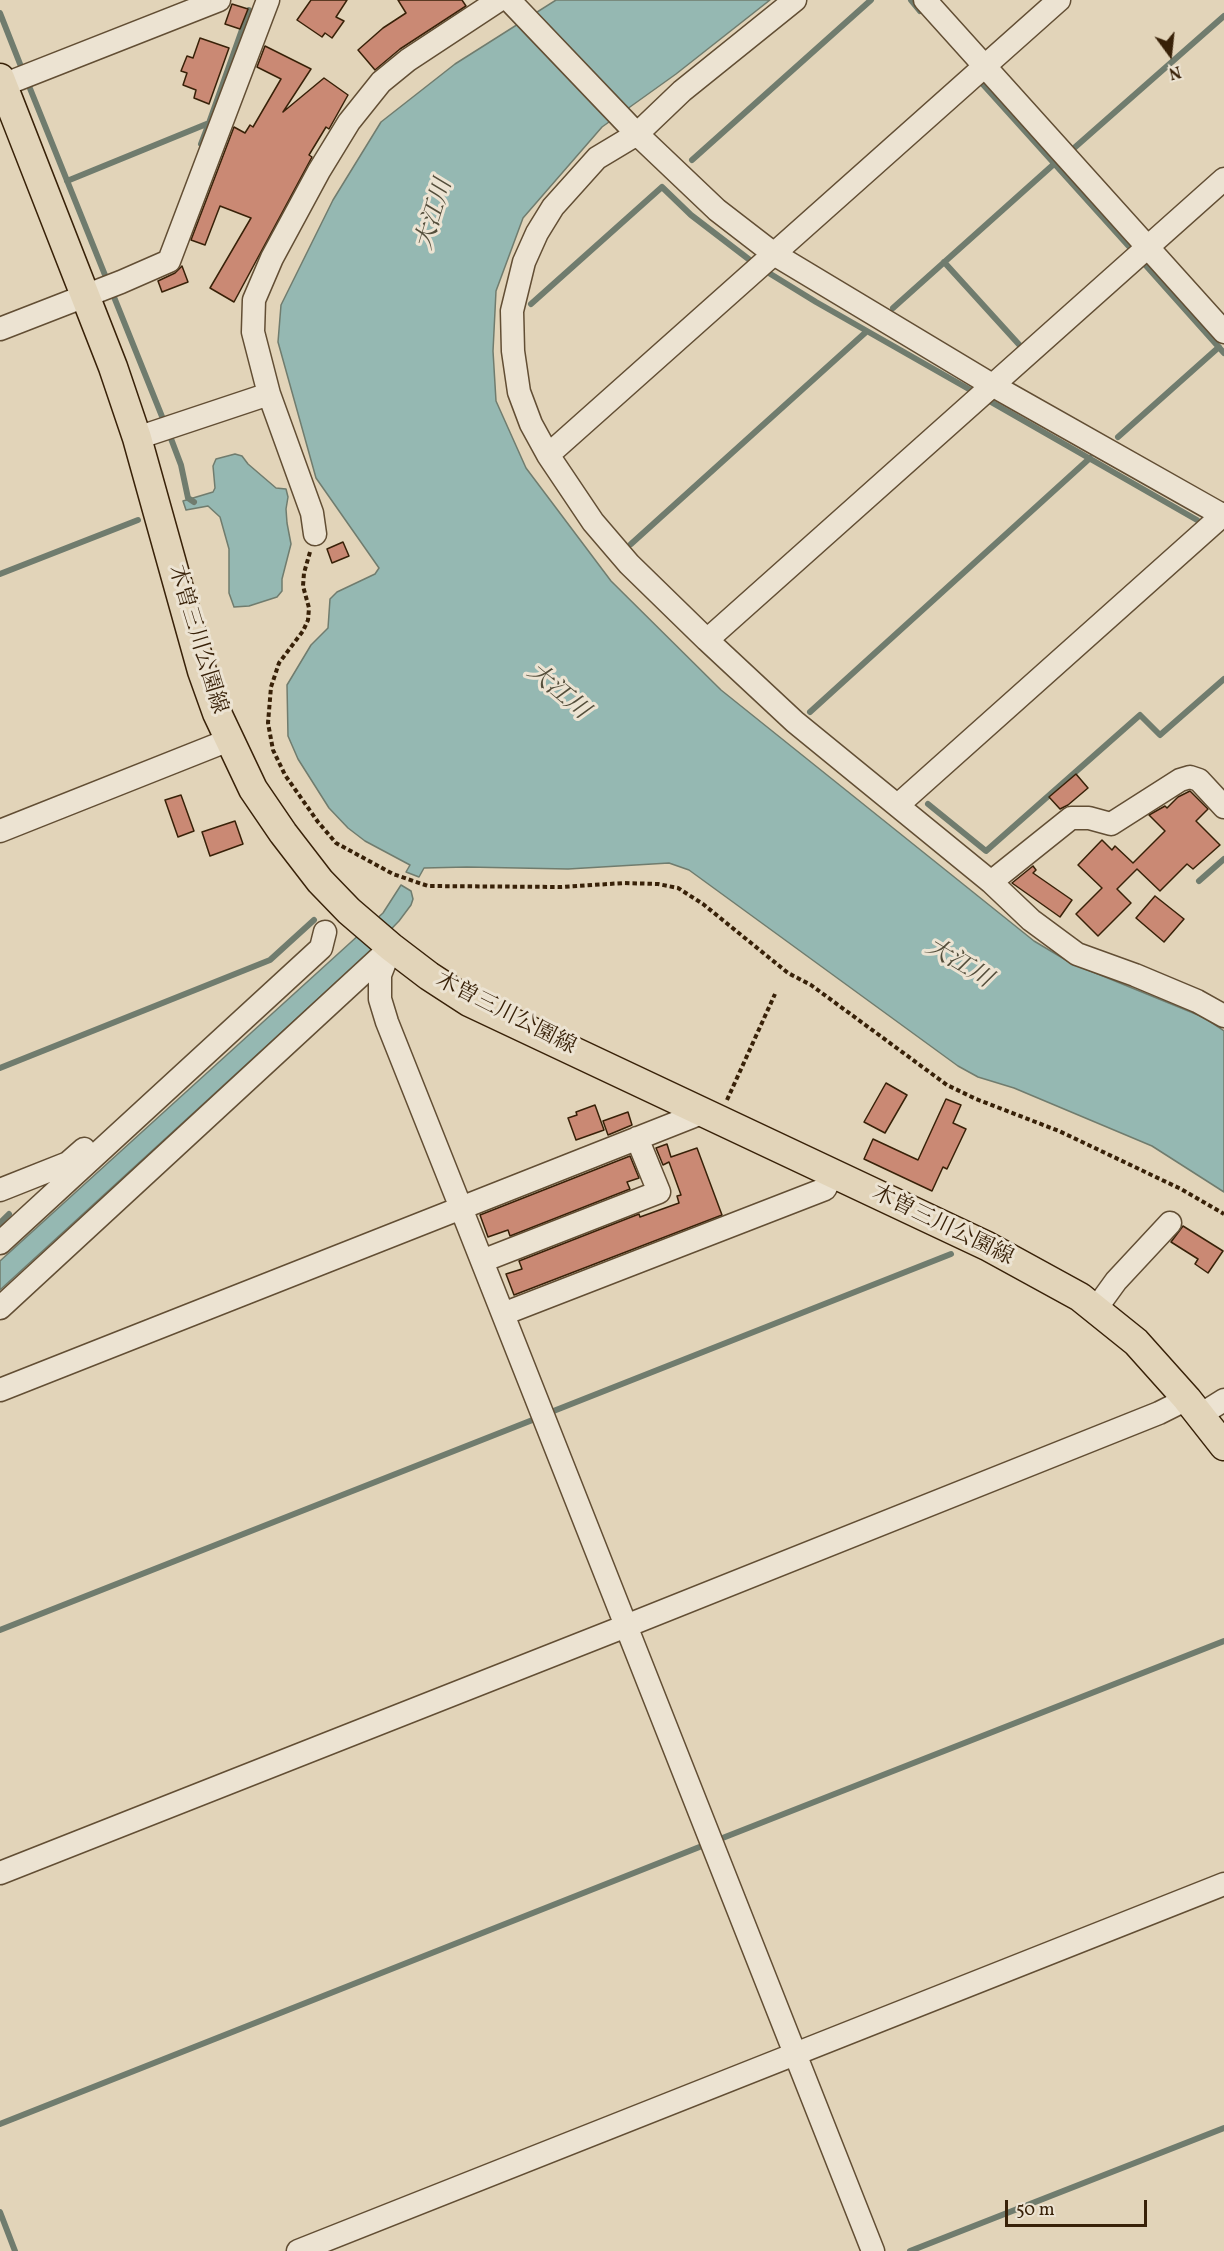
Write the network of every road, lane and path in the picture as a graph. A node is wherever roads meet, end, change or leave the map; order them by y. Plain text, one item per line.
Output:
1 (219, 0) edge
2 (268, 0) edge
3 (795, 0) edge
4 (925, 0) edge
5 (1059, 0) edge
6 (508, 2) edge
7 (986, 65) junction
8 (2, 82) edge
9 (633, 130) junction
10 (1224, 179) edge
11 (1148, 247) junction
12 (774, 254) junction
13 (86, 294) junction
14 (0, 329) edge
15 (1224, 332) edge
16 (992, 385) junction
17 (269, 394) junction
18 (137, 438) junction
19 (548, 455) junction
20 (1224, 515) edge
21 (315, 534) joint
22 (706, 640) junction
23 (229, 741) junction
24 (898, 805) junction
25 (1224, 807) edge
26 (0, 831) edge
27 (991, 882) junction
28 (355, 916) junction
29 (325, 932) junction
30 (389, 945) junction
31 (775, 994) dead end
32 (1224, 1016) edge
33 (711, 1116) junction
34 (638, 1138) junction
35 (833, 1173) junction
36 (0, 1190) edge
37 (461, 1208) junction
38 (1224, 1214) edge
39 (1170, 1223) dead end
40 (0, 1242) edge
41 (482, 1262) junction
42 (0, 1308) edge
43 (1095, 1310) junction
44 (503, 1314) junction
45 (0, 1390) edge
46 (1224, 1400) edge
47 (1194, 1407) junction
48 (1224, 1446) edge
49 (626, 1626) junction
50 (0, 1872) edge
51 (1224, 1884) edge
52 (795, 2054) junction
53 (298, 2251) edge
54 (873, 2251) edge

1 - 8 street
2 - 13 street
3 - 9 street
4 - 7 street
5 - 7 street
6 - 9 street
6 - 17 street
7 - 11 street
7 - 12 street
8 - 13 main road, 木曽三川公園線
9 - 12 street
9 - 19 street
10 - 11 street
11 - 15 street
11 - 16 street
12 - 16 street
12 - 19 street
13 - 14 street
13 - 18 main road, 木曽三川公園線
16 - 20 street
16 - 22 street
17 - 18 street
17 - 21 street
18 - 23 main road, 木曽三川公園線
19 - 22 street
20 - 24 street
21 - 38 path
22 - 24 street
23 - 26 street
23 - 28 main road, 木曽三川公園線
24 - 27 street
25 - 27 street
27 - 32 street
28 - 29 street
28 - 30 main road, 木曽三川公園線
29 - 36 street
29 - 40 street
30 - 33 main road, 木曽三川公園線
30 - 37 street
30 - 42 street
31 - 33 path
33 - 34 street
33 - 35 main road, 木曽三川公園線
34 - 37 street
34 - 41 street
35 - 43 main road, 木曽三川公園線
35 - 44 street
37 - 41 street
37 - 45 street
39 - 43 street
41 - 44 street
43 - 47 main road, 木曽三川公園線
44 - 49 street
46 - 47 street
47 - 48 main road, 木曽三川公園線
47 - 49 street
49 - 50 street
49 - 52 street
51 - 52 street
52 - 53 street
52 - 54 street

